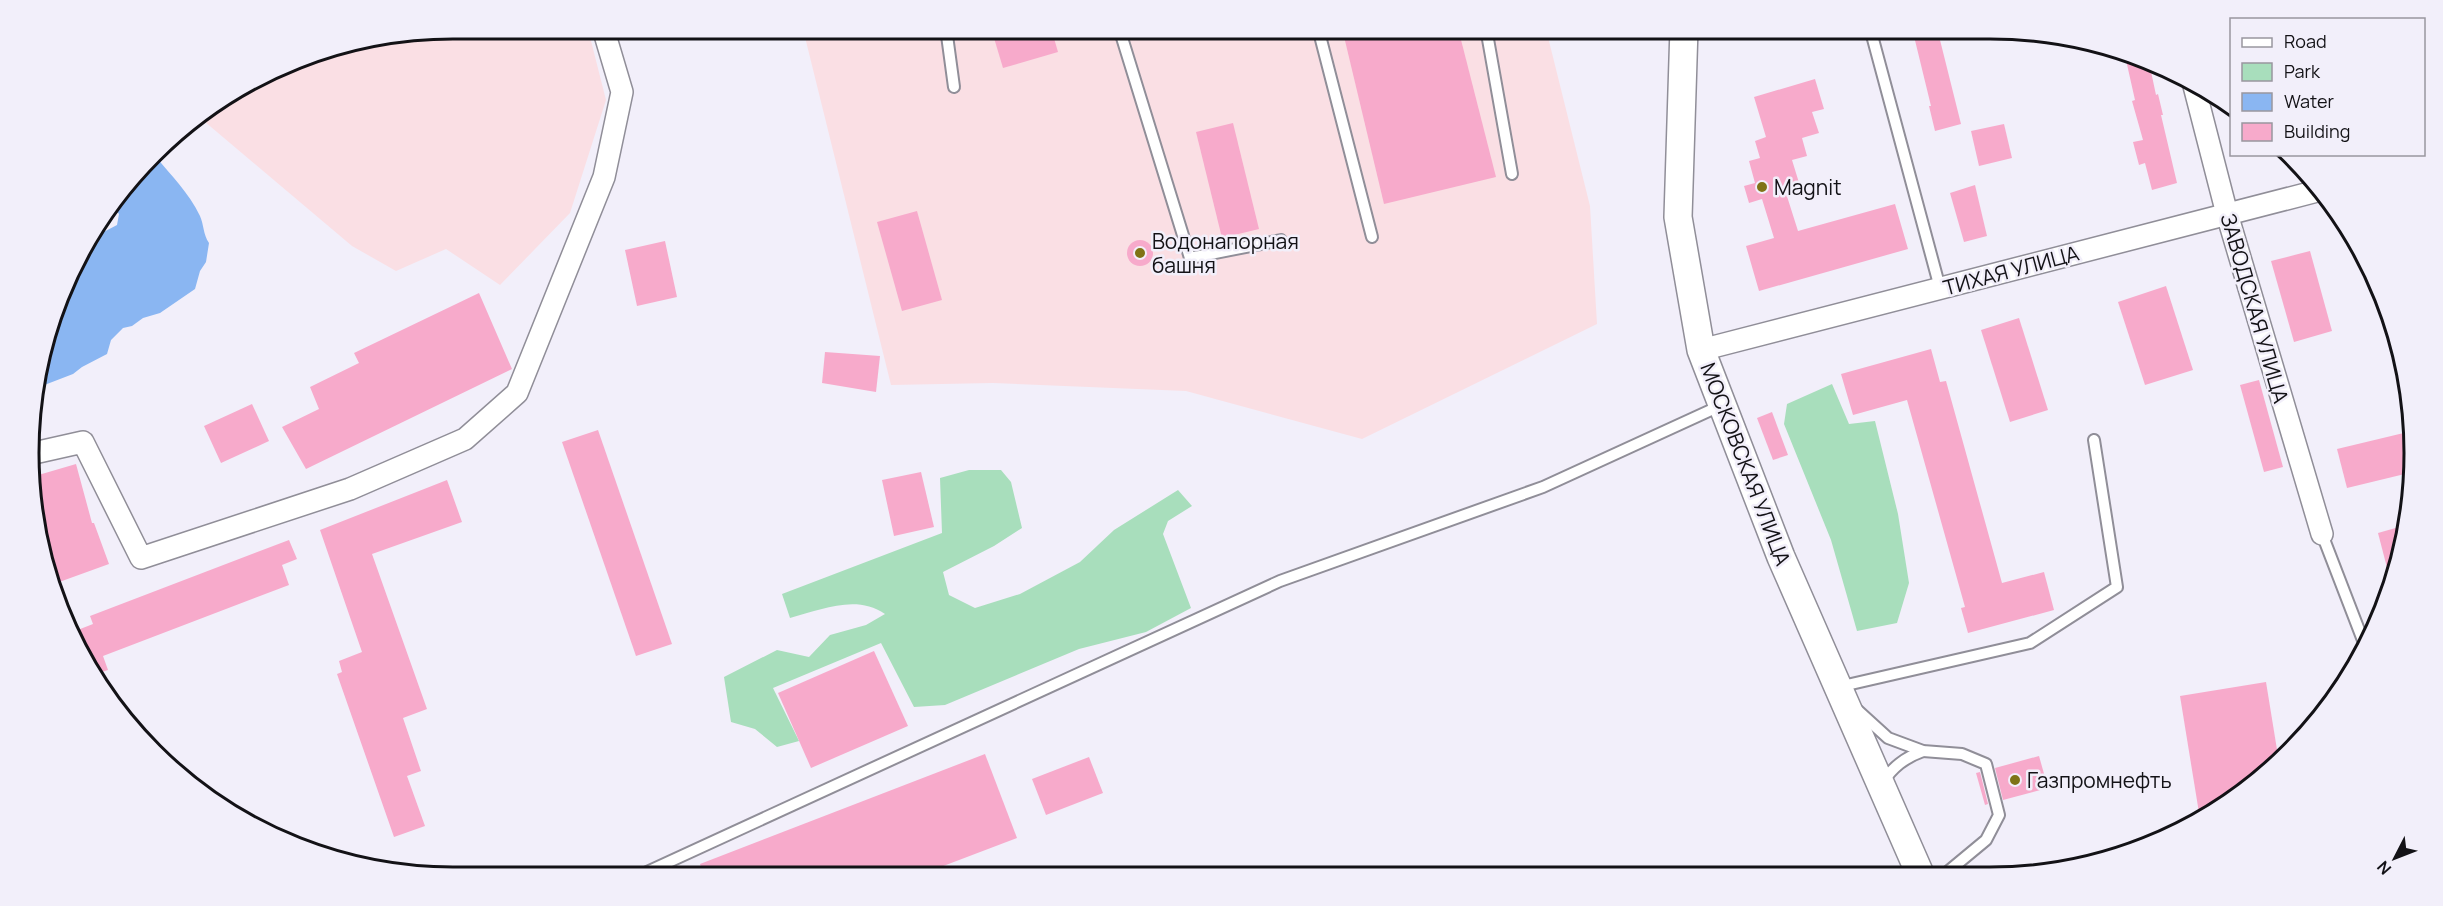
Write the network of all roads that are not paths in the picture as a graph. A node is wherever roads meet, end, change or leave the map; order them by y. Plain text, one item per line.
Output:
1 (606, 39) edge
2 (947, 39) edge
3 (1122, 39) edge
4 (1321, 39) edge
5 (1488, 39) edge
6 (1684, 39) edge
7 (1873, 39) edge
8 (954, 87) dead end
9 (2196, 93) edge
10 (1512, 174) dead end
11 (2311, 193) edge
12 (2227, 214) junction
13 (1372, 237) dead end
14 (1281, 240) dead end
15 (1940, 288) junction
16 (1701, 350) junction
17 (1722, 405) junction
18 (2094, 440) dead end
19 (39, 452) edge
20 (2322, 534) joint
21 (2361, 636) edge
22 (1841, 694) junction
23 (1923, 751) junction
24 (1881, 785) junction
25 (658, 867) edge
26 (1917, 867) edge
27 (1953, 867) edge

1 - 19 street
2 - 8 lane
3 - 14 lane
4 - 13 lane
5 - 10 lane
6 - 16 street, МОСКОВСКАЯ УЛИЦА
7 - 15 lane
9 - 12 street, ЗАВОДСКАЯ УЛИЦА
11 - 12 street, ТИХАЯ УЛИЦА
12 - 15 street, ТИХАЯ УЛИЦА
12 - 20 street, ЗАВОДСКАЯ УЛИЦА
15 - 16 street, ТИХАЯ УЛИЦА
16 - 17 street, МОСКОВСКАЯ УЛИЦА
17 - 22 street, МОСКОВСКАЯ УЛИЦА
17 - 25 lane
18 - 22 lane
20 - 21 lane
22 - 23 lane
22 - 24 street, МОСКОВСКАЯ УЛИЦА
23 - 24 lane
23 - 27 lane
24 - 26 street, МОСКОВСКАЯ УЛИЦА

